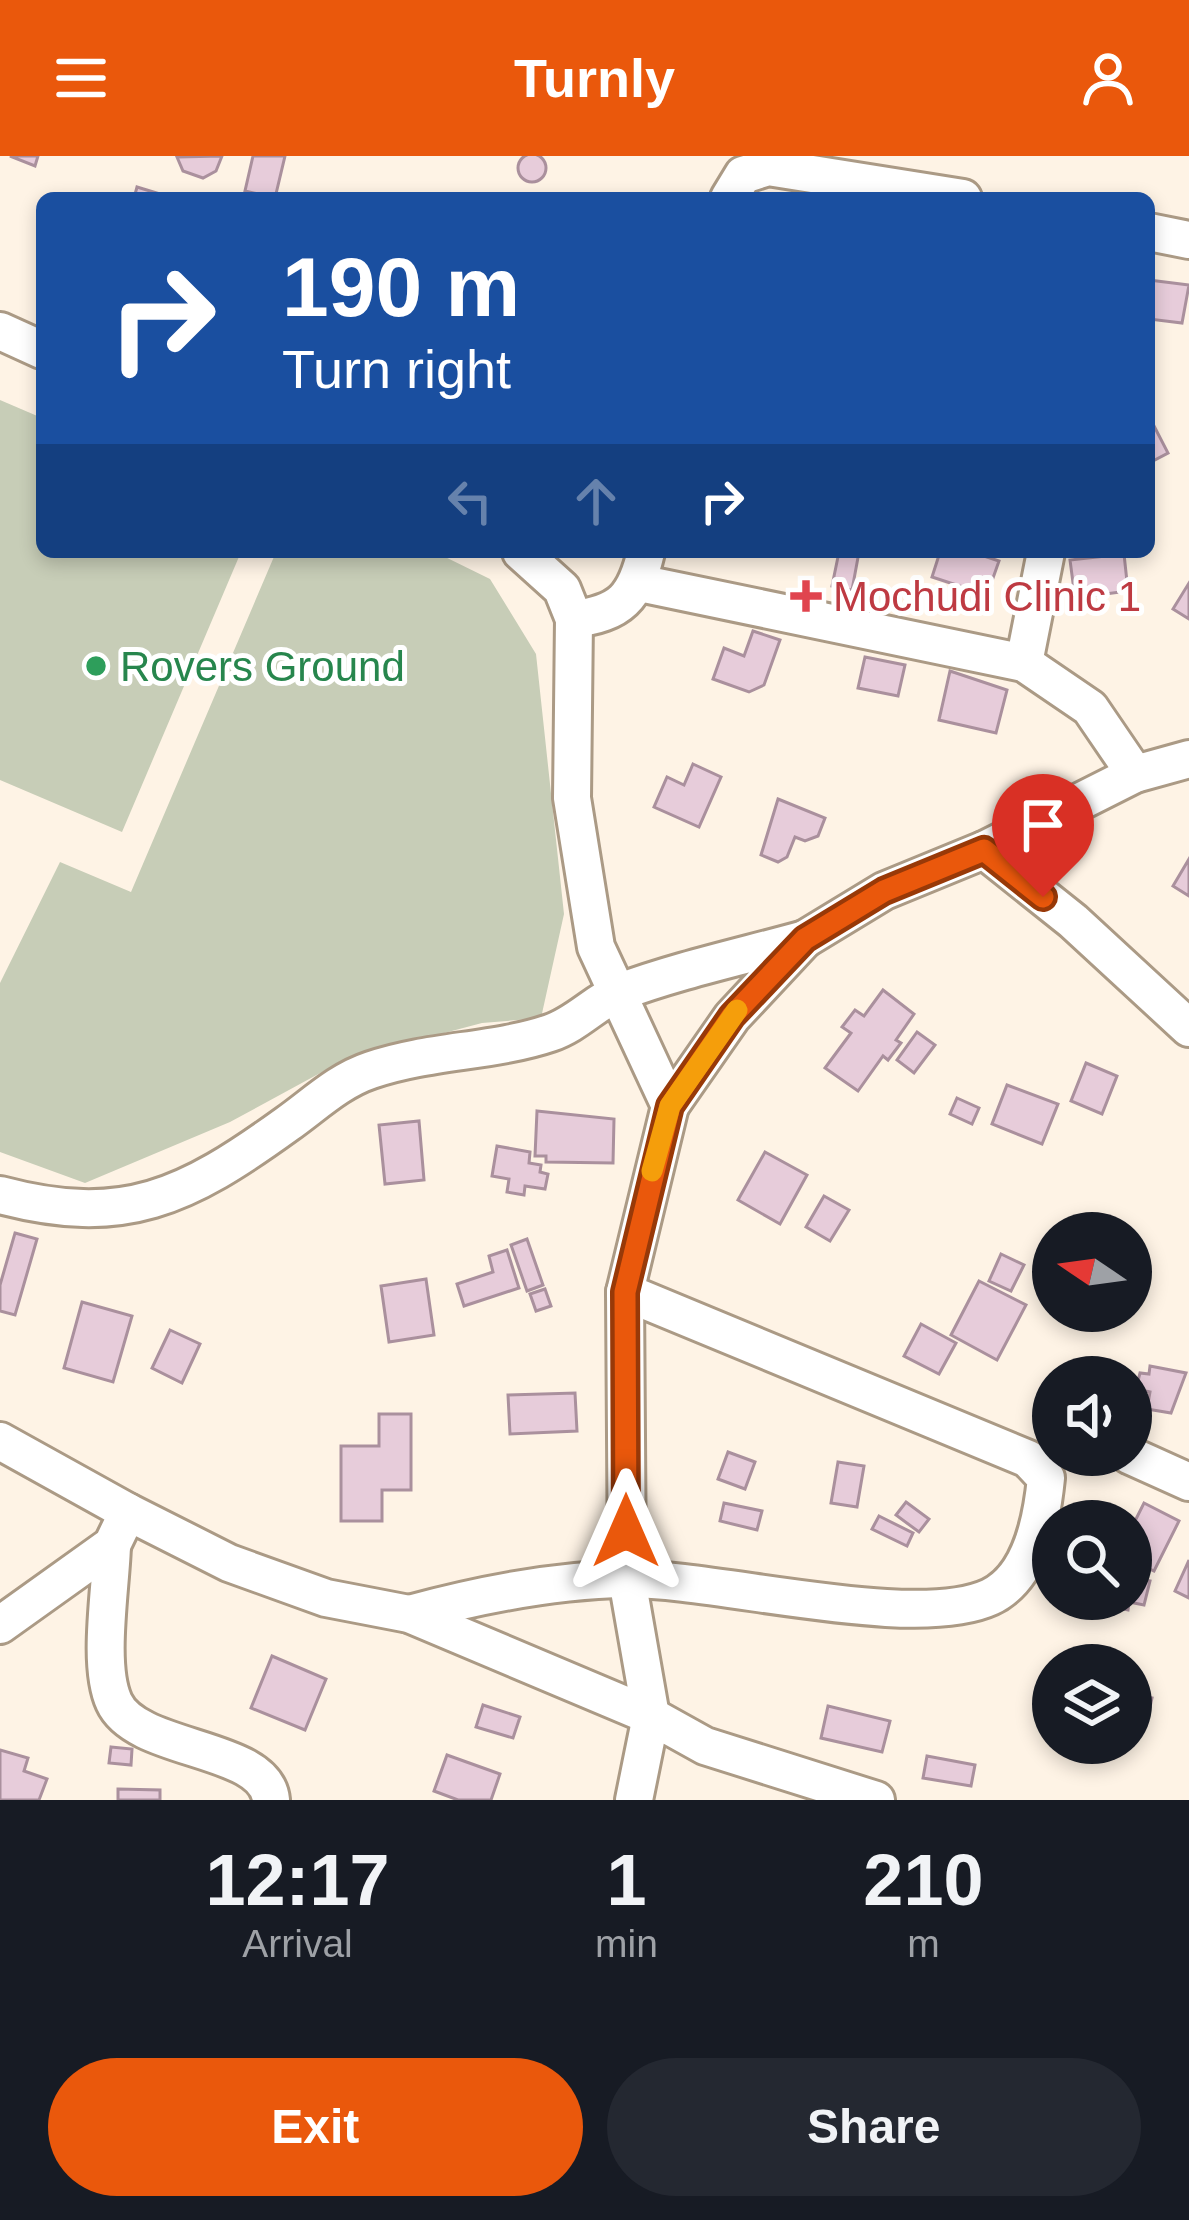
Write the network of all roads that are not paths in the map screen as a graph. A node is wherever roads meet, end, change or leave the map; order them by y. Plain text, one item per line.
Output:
1 (732, 192) edge
2 (925, 192) edge
3 (1155, 233) edge
4 (1189, 240) edge
5 (0, 332) edge
6 (36, 347) edge
7 (528, 558) edge
8 (1045, 558) edge
9 (643, 567) edge
10 (574, 619) junction
11 (1024, 663) junction
12 (1189, 759) edge
13 (1135, 774) junction
14 (984, 850) junction
15 (805, 939) junction
16 (615, 994) junction
17 (1189, 1028) edge
18 (670, 1106) junction
19 (0, 1195) edge
20 (625, 1292) junction
21 (0, 1441) edge
22 (1032, 1457) edge
23 (1152, 1465) edge
24 (1046, 1476) edge
25 (1189, 1482) edge
26 (128, 1512) junction
27 (112, 1545) junction
28 (627, 1579) junction
29 (409, 1614) junction
30 (0, 1625) edge
31 (651, 1716) junction
32 (271, 1800) edge
33 (634, 1800) edge
34 (876, 1800) edge

1 - 2 street
3 - 4 street
5 - 6 street
7 - 10 street
8 - 11 street
9 - 10 street
9 - 11 street
10 - 16 street
11 - 13 street
12 - 13 street
13 - 14 street
14 - 15 street
14 - 17 street
15 - 16 street
15 - 18 street
16 - 18 street
16 - 19 street
18 - 20 street
20 - 22 street
20 - 28 street
21 - 26 street
23 - 25 street
24 - 28 street
26 - 27 street
26 - 29 street
27 - 30 street
27 - 32 street
28 - 29 street
28 - 31 street
29 - 31 street
31 - 33 street
31 - 34 street

